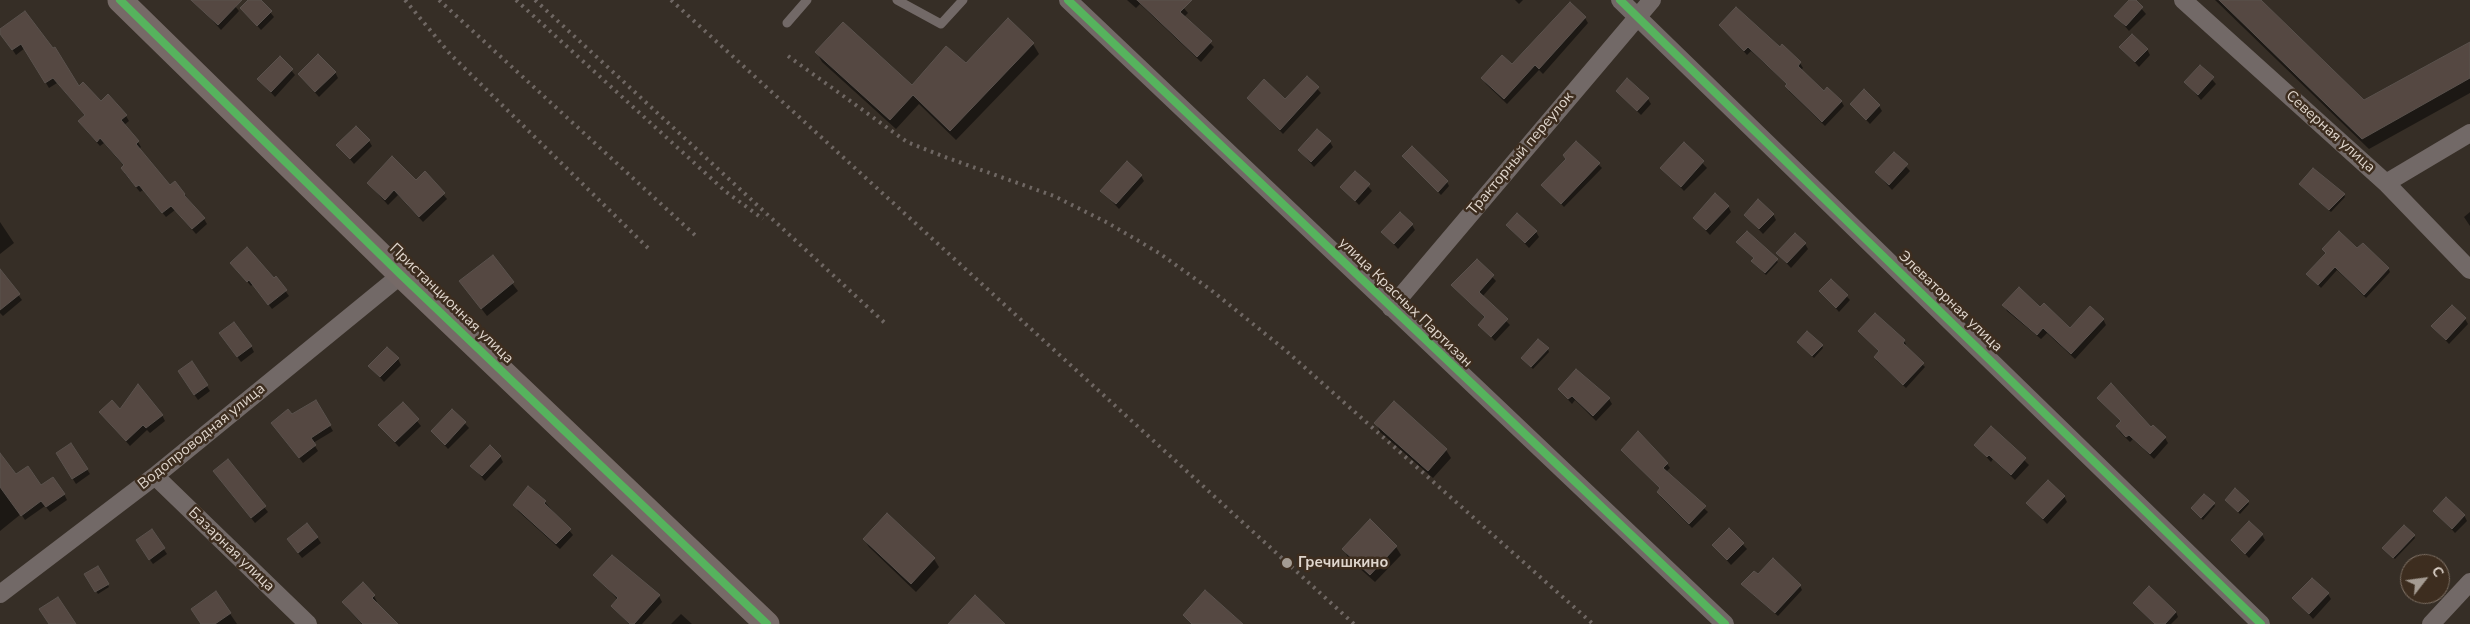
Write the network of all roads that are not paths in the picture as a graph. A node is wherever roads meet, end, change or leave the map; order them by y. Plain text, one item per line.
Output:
1 (120, 0) edge
2 (806, 0) edge
3 (897, 0) edge
4 (962, 0) edge
5 (1068, 0) edge
6 (1620, 0) edge
7 (1652, 0) edge
8 (2183, 0) edge
9 (1638, 17) junction
10 (787, 22) dead end
11 (2470, 133) edge
12 (2386, 182) junction
13 (2470, 270) edge
14 (401, 275) junction
15 (1391, 308) junction
16 (155, 476) junction
17 (2470, 582) edge
18 (0, 594) edge
19 (308, 624) edge
20 (767, 624) edge
21 (1725, 624) edge
22 (2261, 624) edge
23 (2431, 624) edge

1 - 14 street, Пристанционная улица
2 - 10 lane
3 - 4 lane
5 - 15 street, улица Красных Партизан
6 - 9 street, Элеваторная улица
7 - 9 street, Тракторный переулок
8 - 12 street, Северная улица
9 - 15 street, Тракторный переулок
9 - 22 street, Элеваторная улица
11 - 12 street
12 - 13 street, Северная улица
14 - 16 street, Водопроводная улица
14 - 20 street, Пристанционная улица
15 - 21 street, улица Красных Партизан
16 - 18 street, Водопроводная улица
16 - 19 street, Базарная улица
17 - 23 street

